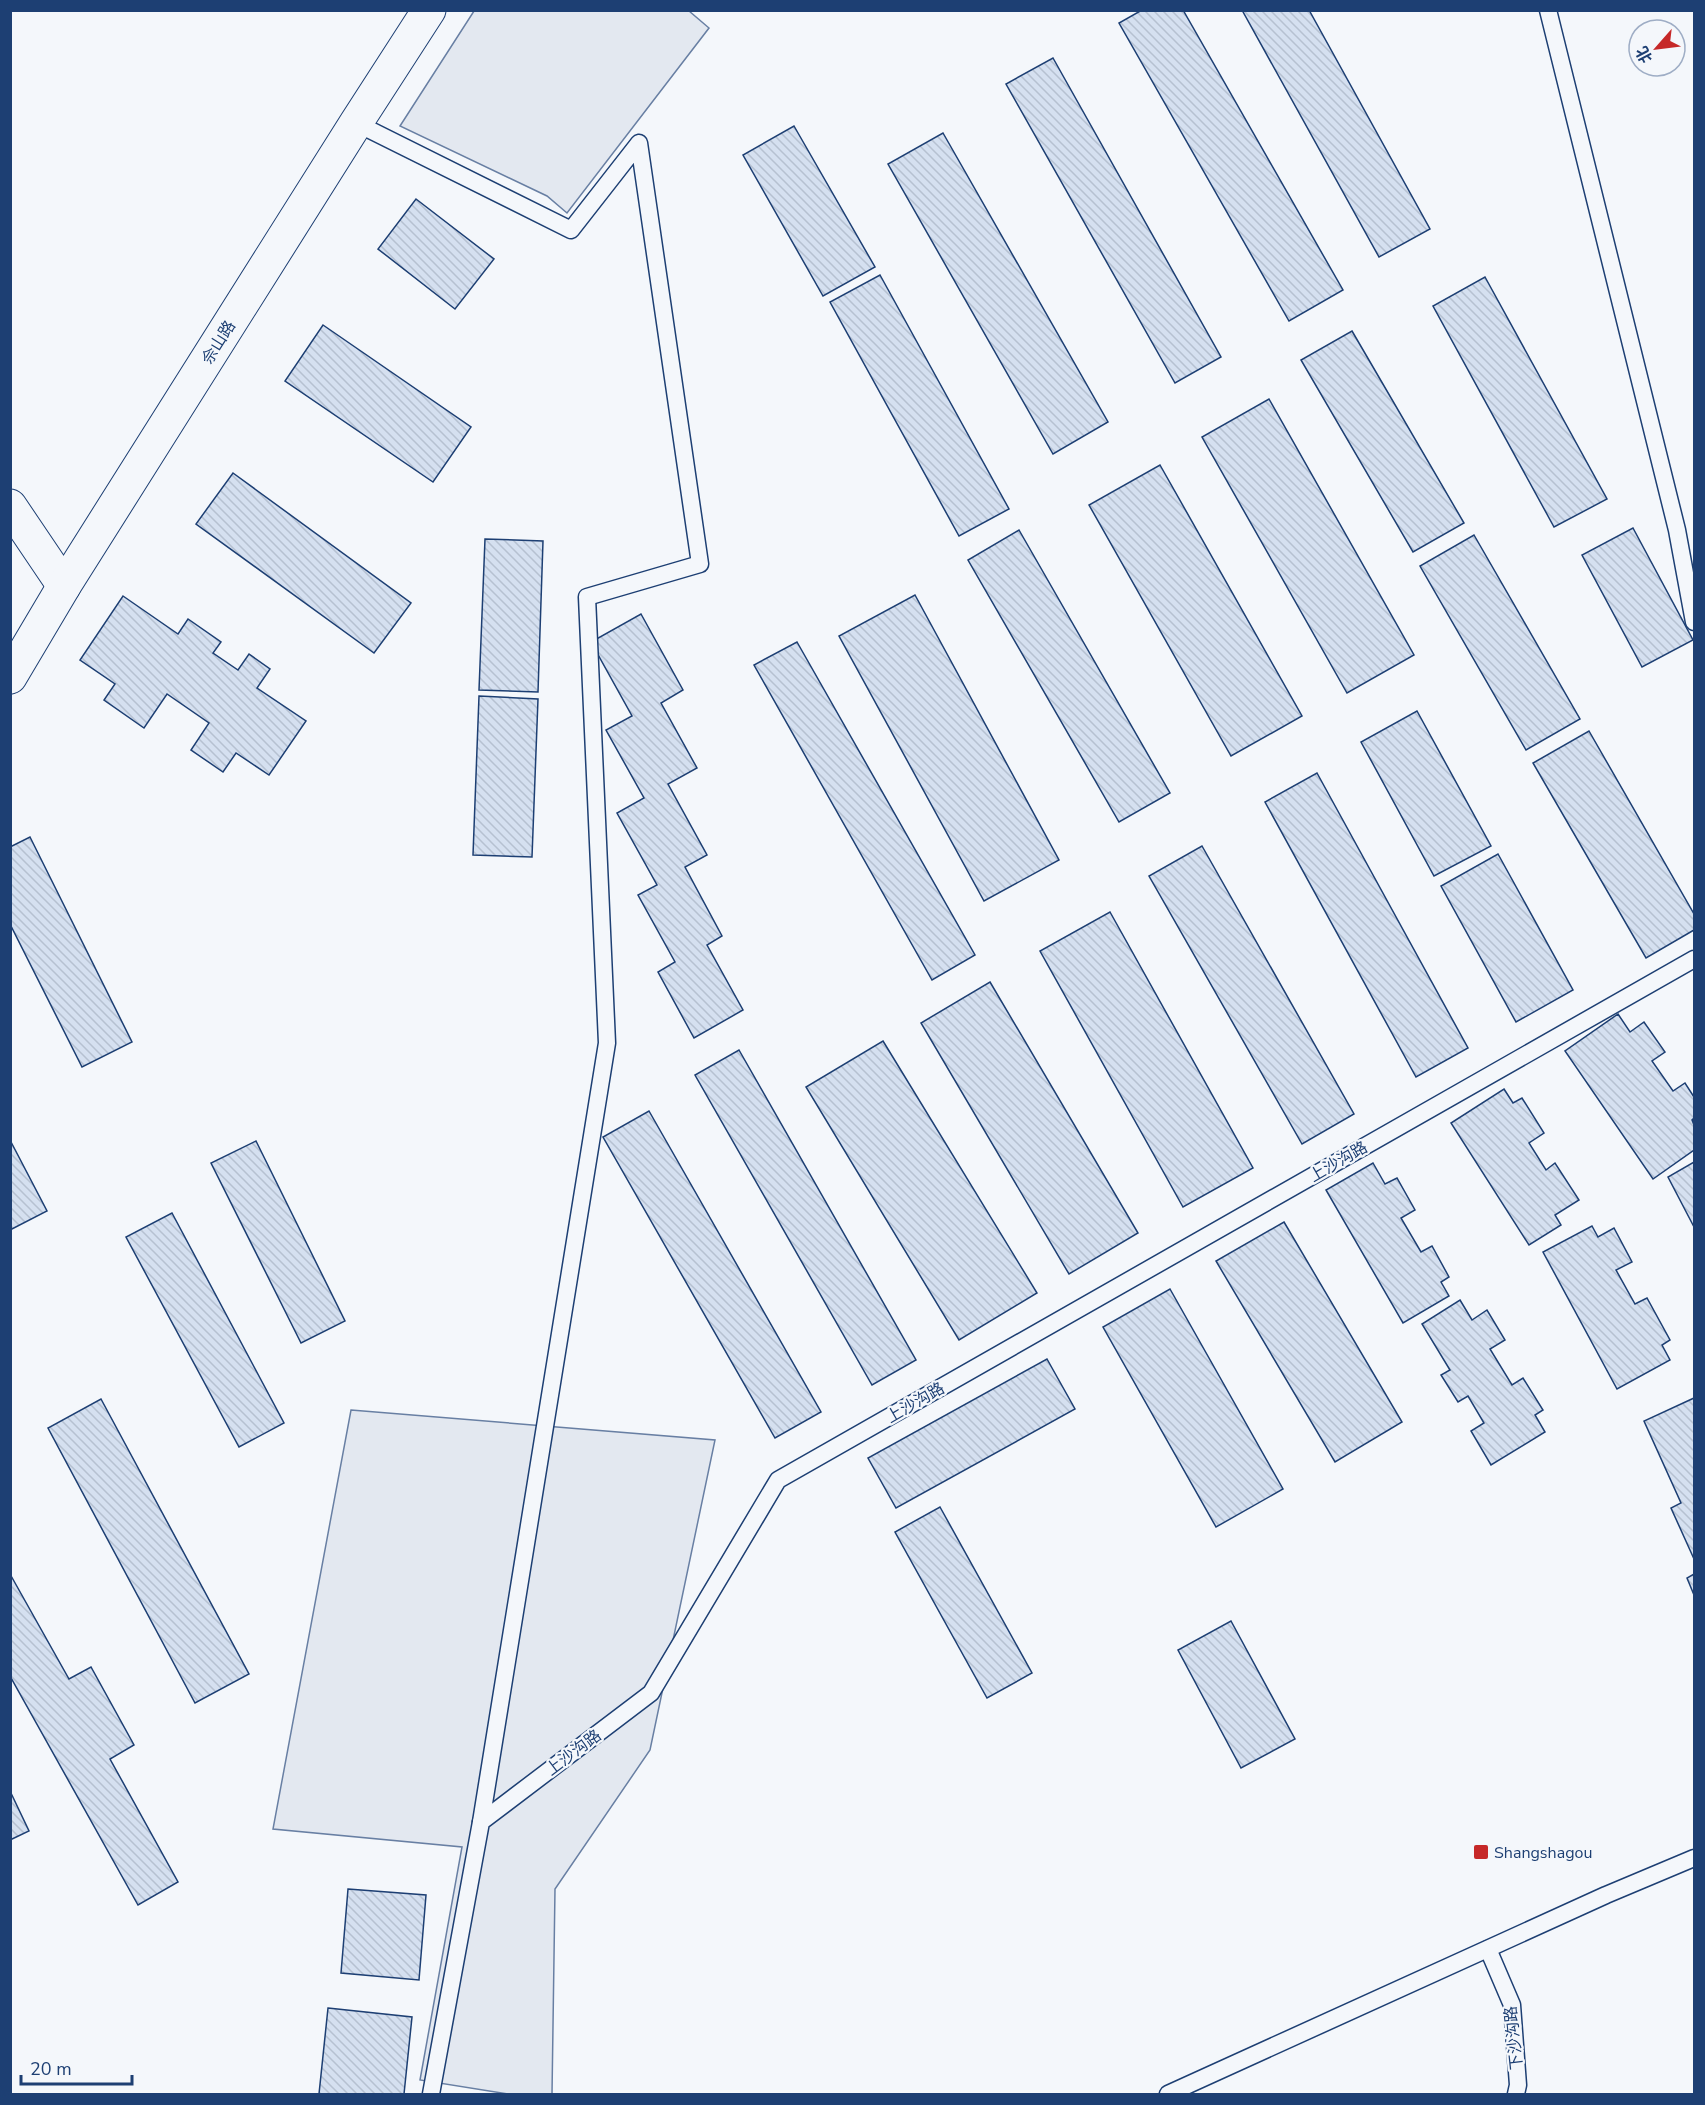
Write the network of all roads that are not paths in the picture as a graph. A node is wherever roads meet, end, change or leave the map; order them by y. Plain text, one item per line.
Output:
1 (429, 10) edge
2 (1548, 10) edge
3 (356, 123) junction
4 (10, 506) edge
5 (64, 586) junction
6 (1695, 622) edge
7 (10, 677) edge
8 (1695, 958) edge
9 (481, 1822) junction
10 (1695, 1858) edge
11 (1488, 1949) junction
12 (431, 2094) edge
13 (1168, 2094) edge
14 (1516, 2094) edge

1 - 3 street, 佘山路
2 - 6 lane
3 - 5 street, 佘山路
3 - 9 lane
4 - 5 street
5 - 7 street, 佘山路
8 - 9 lane, 上沙沟路
9 - 12 lane
10 - 11 lane
11 - 13 lane
11 - 14 lane, 下沙沟路

